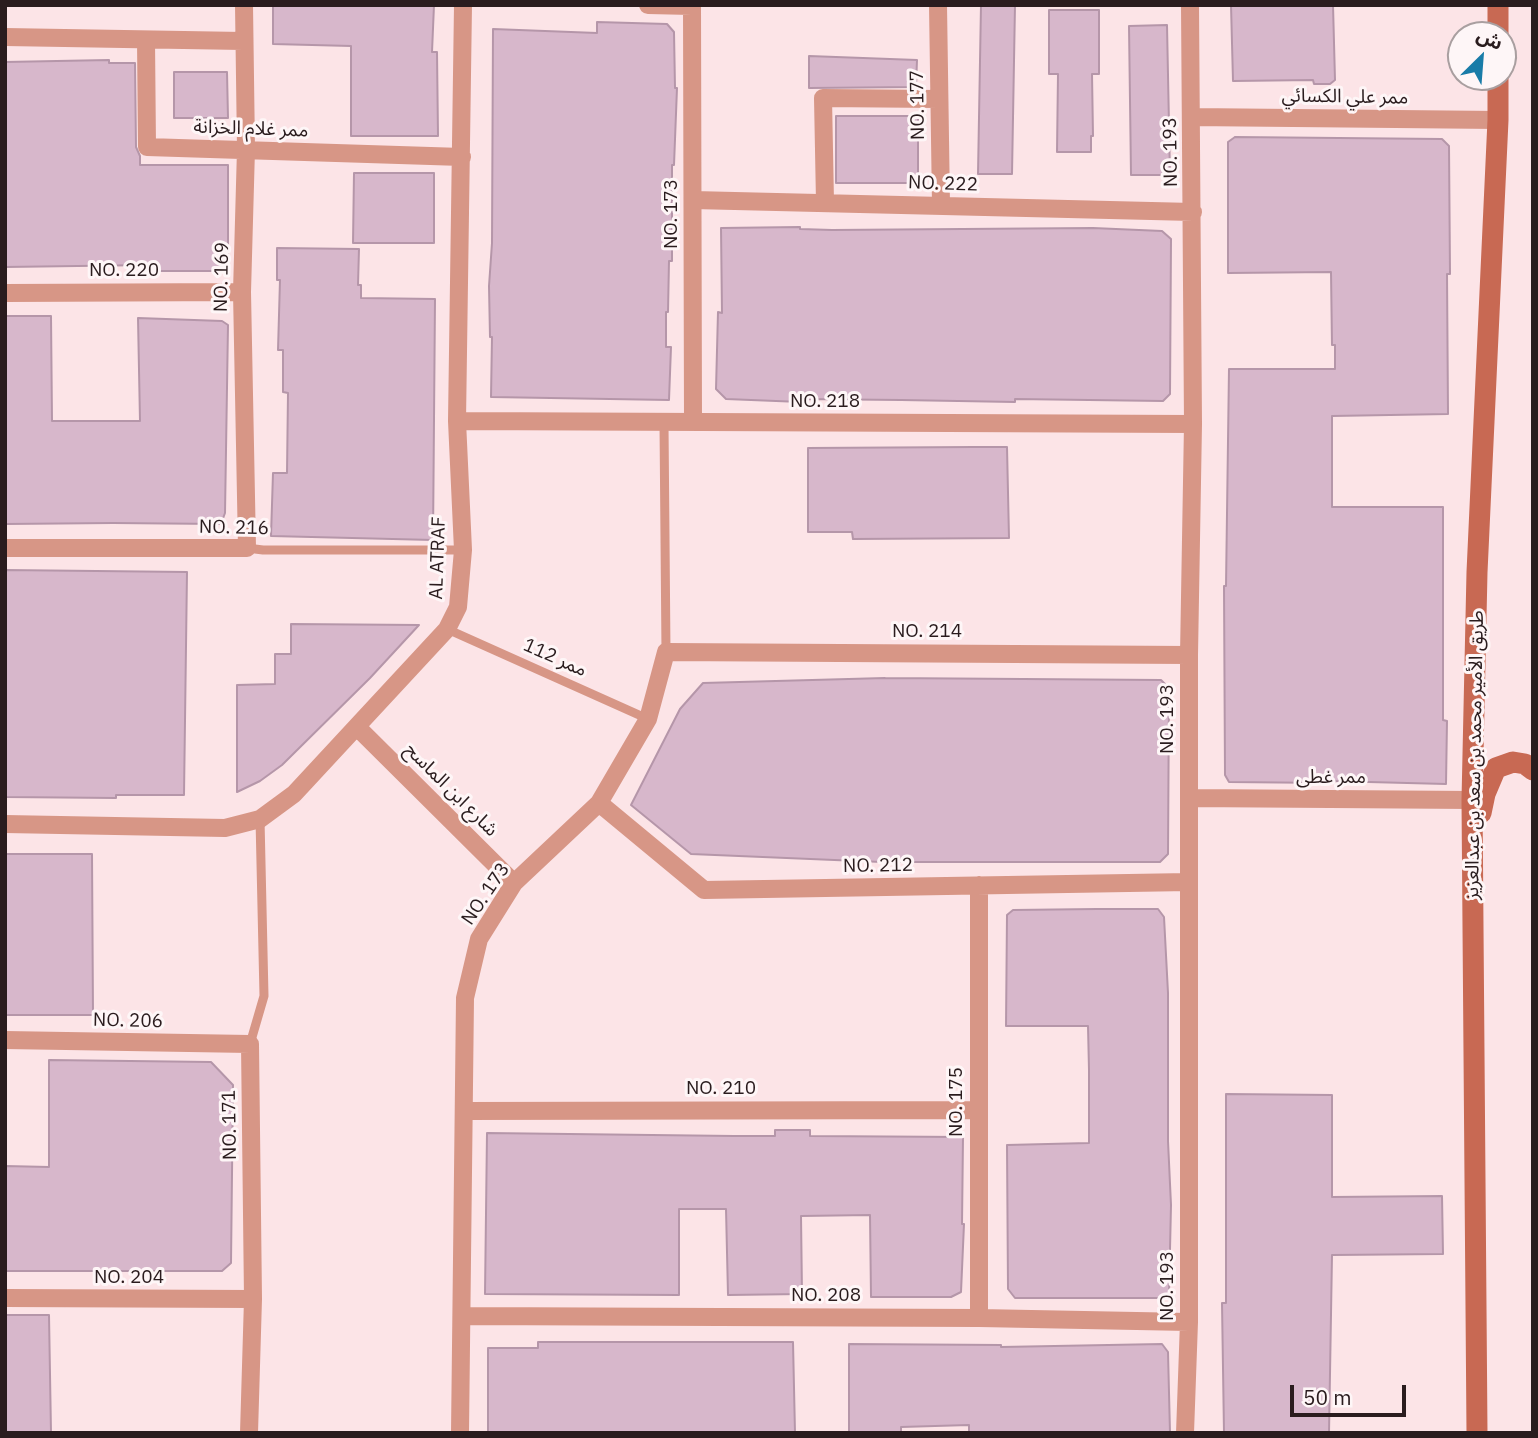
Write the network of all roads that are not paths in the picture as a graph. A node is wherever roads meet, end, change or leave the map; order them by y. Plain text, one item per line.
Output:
1 (244, 5) edge
2 (463, 5) edge
3 (649, 5) edge
4 (938, 5) edge
5 (1191, 5) edge
6 (692, 6) edge
7 (5, 37) edge
8 (146, 40) junction
9 (243, 41) junction
10 (1498, 91) edge
11 (939, 99) junction
12 (1191, 117) junction
13 (1498, 120) junction
14 (246, 149) junction
15 (462, 157) junction
16 (693, 200) junction
17 (825, 202) junction
18 (941, 205) junction
19 (1192, 212) junction
20 (242, 292) junction
21 (5, 293) edge
22 (457, 421) junction
23 (693, 422) junction
24 (664, 424) junction
25 (1193, 424) junction
26 (5, 548) edge
27 (247, 548) junction
28 (463, 550) junction
29 (447, 629) junction
30 (666, 652) junction
31 (1189, 655) junction
32 (648, 719) junction
33 (358, 728) junction
34 (1533, 771) edge
35 (1189, 798) junction
36 (1472, 800) junction
37 (598, 803) junction
38 (260, 818) junction
39 (5, 824) edge
40 (1472, 858) junction
41 (1189, 882) junction
42 (514, 883) junction
43 (979, 885) junction
44 (5, 1040) edge
45 (250, 1044) junction
46 (978, 1110) junction
47 (464, 1111) junction
48 (5, 1298) edge
49 (253, 1299) junction
50 (462, 1316) junction
51 (979, 1318) junction
52 (1189, 1322) junction
53 (249, 1433) edge
54 (460, 1433) edge
55 (1185, 1433) edge
56 (1476, 1433) edge

1 - 9 street, NO. 169
2 - 15 street, AL ATRAF
3 - 6 street
4 - 11 street, NO. 177
5 - 12 street, NO. 193
6 - 16 street, NO. 173
7 - 8 street
8 - 9 street
8 - 14 street, ممر غلام الخزانة
9 - 14 street, NO. 169
10 - 13 main road, طريق الأمير محمد بن سعد بن عبدالعزيز
11 - 17 street
11 - 18 street, NO. 177
12 - 13 street, ممر علي الكسائي
12 - 19 street, NO. 193
13 - 36 main road, طريق الأمير محمد بن سعد بن عبدالعزيز
14 - 15 street, ممر غلام الخزانة
14 - 20 street, NO. 169
15 - 22 street, AL ATRAF
16 - 17 street, NO. 222
16 - 23 street, NO. 173
17 - 18 street, NO. 222
18 - 19 street, NO. 222
19 - 25 street, NO. 193
20 - 21 street, NO. 220
20 - 27 street, NO. 169
22 - 24 street, NO. 218
22 - 28 street, AL ATRAF
23 - 24 street, NO. 218
23 - 25 street, NO. 218
24 - 30 lane, NO. 173
25 - 31 street, NO. 193
26 - 27 street, NO. 216
27 - 28 lane, NO. 216
28 - 29 street, AL ATRAF
29 - 32 lane, ممر 112
29 - 33 street, AL ATRAF
30 - 31 street, NO. 214
30 - 32 street, NO. 173
31 - 35 street, NO. 193
32 - 37 street, NO. 173
33 - 38 street, AL ATRAF
33 - 42 street, شارع ابن الماسح
34 - 40 main road
35 - 36 street, ممر غطى
35 - 41 street, NO. 193
36 - 40 main road, طريق الأمير محمد بن سعد بن عبدالعزيز
37 - 42 street, NO. 173
37 - 43 street, NO. 212
38 - 39 street, AL ATRAF
38 - 45 lane, NO. 171
40 - 56 main road, طريق الأمير محمد بن سعد بن عبدالعزيز
41 - 43 street, NO. 212
41 - 52 street, NO. 193
42 - 47 street, NO. 173
43 - 46 street, NO. 175
44 - 45 street, NO. 206
45 - 49 street, NO. 171
46 - 47 street, NO. 210
46 - 51 street, NO. 175
47 - 50 street, NO. 173
48 - 49 street, NO. 204
49 - 53 street, NO. 171
50 - 51 street, NO. 208
50 - 54 street, NO. 173
51 - 52 street, NO. 208
52 - 55 street, NO. 193

